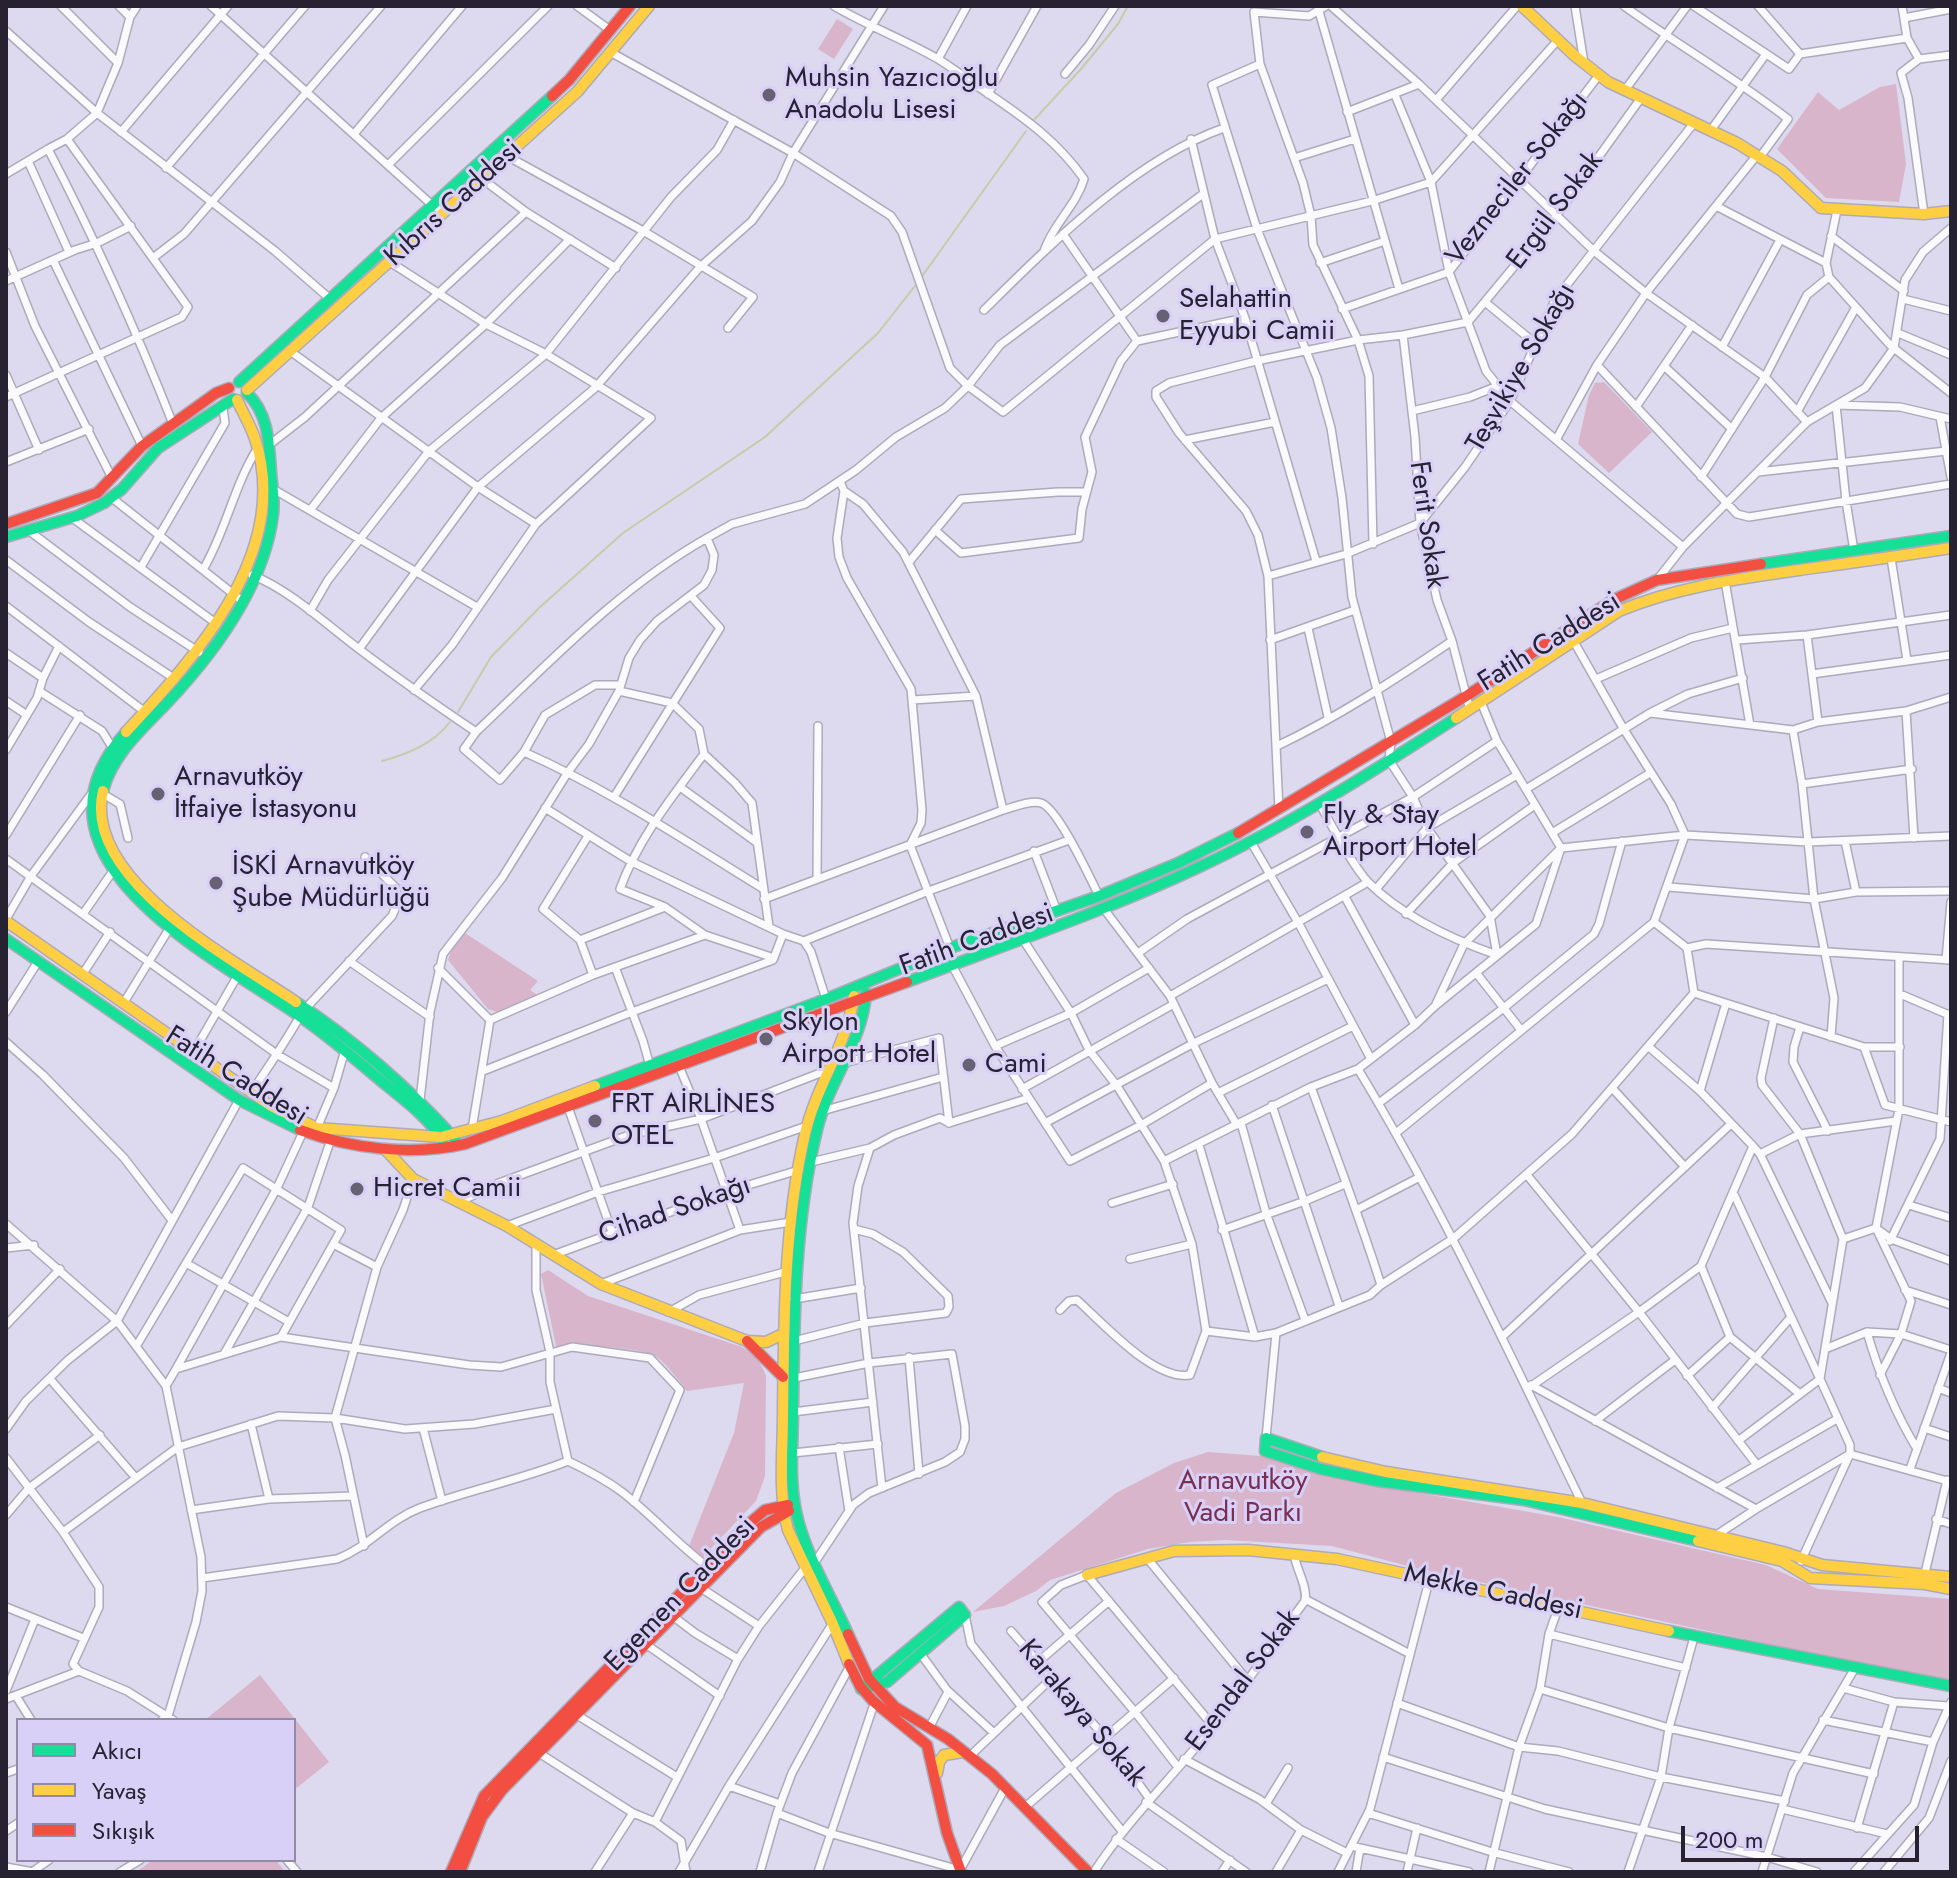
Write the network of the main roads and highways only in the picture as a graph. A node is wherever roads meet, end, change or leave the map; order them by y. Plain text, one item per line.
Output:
1 (630, 6) edge
2 (649, 6) edge
3 (1519, 6) edge
4 (1951, 211) edge
5 (234, 385) junction
6 (247, 392) junction
7 (235, 400) junction
8 (6, 524) edge
9 (1951, 536) edge
10 (6, 537) edge
11 (1951, 548) edge
12 (250, 574) junction
13 (203, 654) junction
14 (1518, 661) junction
15 (1525, 672) junction
16 (98, 794) junction
17 (161, 915) junction
18 (6, 920) edge
19 (6, 939) edge
20 (241, 970) junction
21 (859, 986) junction
22 (867, 996) junction
23 (854, 1002) junction
24 (303, 1012) junction
25 (451, 1139) junction
26 (385, 1149) junction
27 (783, 1334) junction
28 (747, 1341) junction
29 (788, 1378) junction
30 (789, 1505) junction
31 (1581, 1508) junction
32 (784, 1516) junction
33 (810, 1565) junction
34 (1799, 1566) junction
35 (1087, 1575) road end
36 (1951, 1577) edge
37 (1951, 1589) edge
38 (869, 1686) junction
39 (1951, 1686) edge
40 (966, 1754) junction
41 (937, 1782) junction
42 (960, 1871) edge
43 (451, 1872) edge
44 (460, 1872) edge
45 (1088, 1872) edge

1 - 5 main road
2 - 6 main road, Kıbrıs Caddesi
3 - 4 main road
5 - 6 main road
5 - 7 main road
5 - 8 main road
6 - 7 main road
6 - 12 main road
7 - 10 main road
7 - 12 main road
9 - 14 main road, Fatih Caddesi
11 - 15 main road, Fatih Caddesi
12 - 13 main road
13 - 16 main road
13 - 16 main road
14 - 15 main road
14 - 21 main road, Fatih Caddesi
15 - 22 main road, Fatih Caddesi
16 - 17 main road
16 - 17 main road
17 - 20 main road
17 - 20 main road
18 - 25 main road, Fatih Caddesi
19 - 26 main road, Fatih Caddesi
20 - 24 main road
21 - 22 main road
21 - 23 main road
21 - 25 main road, Fatih Caddesi
22 - 23 main road, Fatih Caddesi
22 - 29 main road
23 - 25 main road, Fatih Caddesi
23 - 27 main road
24 - 25 main road
24 - 25 main road
25 - 26 main road, Fatih Caddesi
26 - 28 main road
27 - 28 main road
27 - 29 main road
28 - 29 main road
29 - 30 main road
29 - 30 main road
30 - 32 main road, Egemen Caddesi
30 - 33 main road
30 - 43 main road, Egemen Caddesi
31 - 31 main road
31 - 34 main road
31 - 34 main road
32 - 33 main road
32 - 44 main road, Egemen Caddesi
33 - 38 main road
33 - 38 main road
34 - 36 main road
34 - 37 main road
35 - 39 main road, Mekke Caddesi
38 - 38 main road
38 - 40 main road
38 - 41 main road
40 - 41 main road
40 - 45 main road
41 - 42 main road

